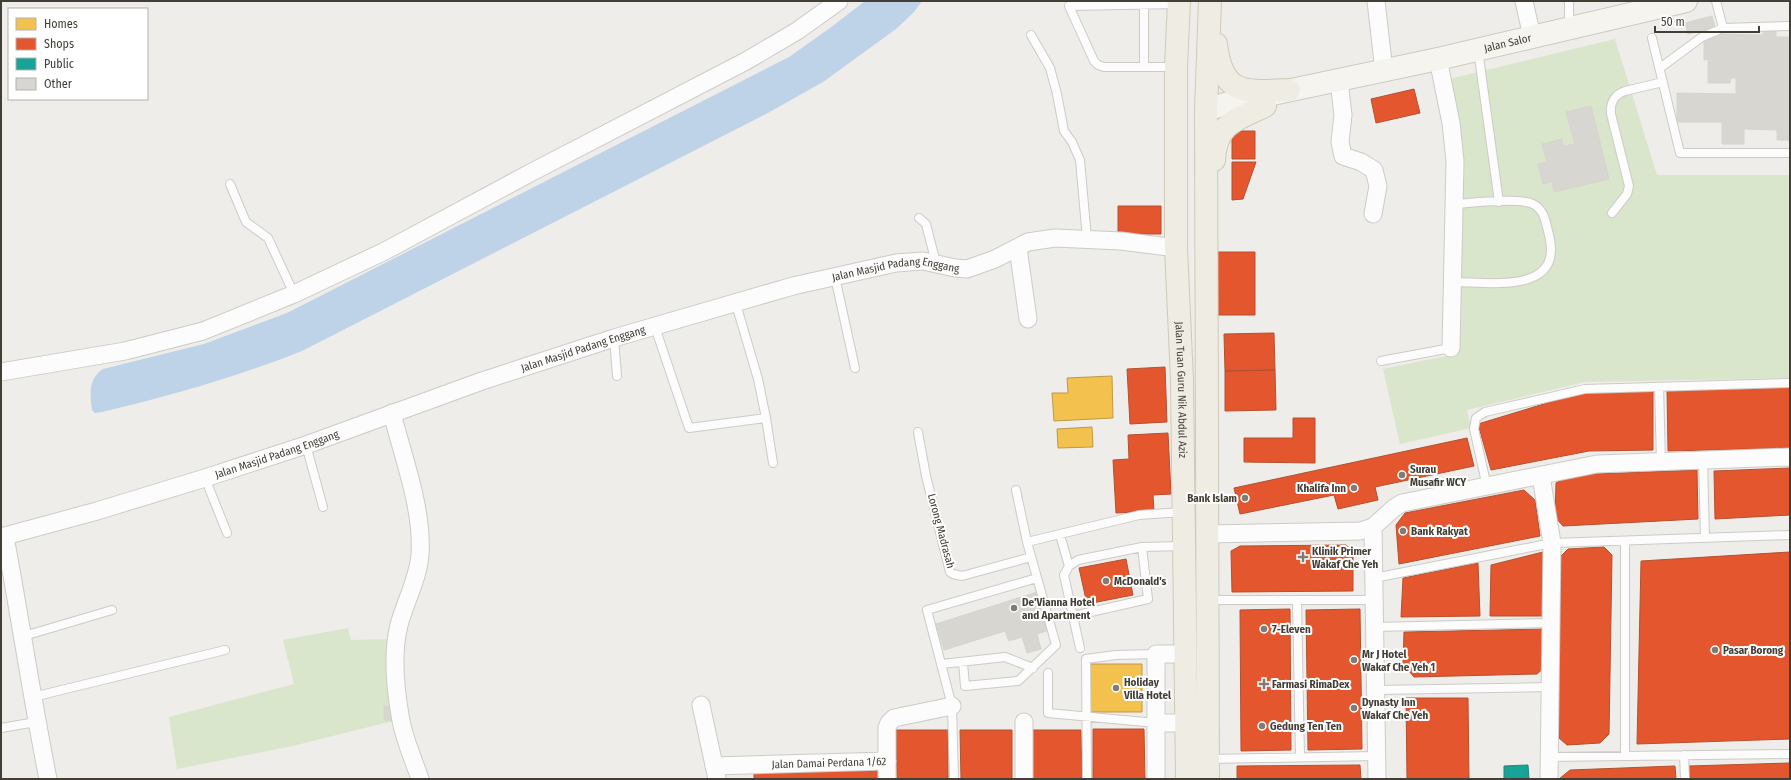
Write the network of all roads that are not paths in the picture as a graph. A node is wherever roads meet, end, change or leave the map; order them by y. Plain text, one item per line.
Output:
1 (839, 1) edge
2 (1210, 1) edge
3 (1376, 1) edge
4 (1524, 1) edge
5 (1569, 1) edge
6 (1686, 1) edge
7 (1716, 1) edge
8 (1181, 2) edge
9 (1144, 5) junction
10 (1790, 26) edge
11 (1570, 28) junction
12 (1723, 28) junction
13 (1031, 35) dead end
14 (1532, 37) junction
15 (1652, 38) dead end
16 (1478, 50) junction
17 (1438, 59) junction
18 (1144, 67) junction
19 (1176, 67) junction
20 (1660, 68) junction
21 (1384, 71) junction
22 (1333, 82) junction
23 (1663, 82) junction
24 (1289, 90) junction
25 (1264, 106) junction
26 (1206, 110) junction
27 (1790, 153) edge
28 (230, 184) dead end
29 (1499, 202) junction
30 (1454, 204) junction
31 (1612, 213) dead end
32 (1373, 214) dead end
33 (920, 218) dead end
34 (1087, 239) junction
35 (1206, 241) junction
36 (1018, 248) junction
37 (1176, 248) junction
38 (936, 263) junction
39 (835, 277) junction
40 (1453, 282) junction
41 (294, 294) junction
42 (736, 304) junction
43 (1028, 319) dead end
44 (655, 327) junction
45 (614, 338) junction
46 (1451, 348) joint
47 (1381, 361) dead end
48 (855, 368) dead end
49 (1, 372) edge
50 (617, 376) dead end
51 (1182, 380) junction
52 (1790, 383) edge
53 (1658, 387) junction
54 (392, 413) junction
55 (766, 418) junction
56 (918, 432) dead end
57 (306, 445) junction
58 (1790, 456) edge
59 (1703, 460) junction
60 (1661, 461) junction
61 (774, 463) dead end
62 (1541, 476) junction
63 (205, 478) junction
64 (1487, 487) junction
65 (1016, 490) dead end
66 (323, 507) dead end
67 (1185, 512) junction
68 (1373, 527) junction
69 (227, 533) dead end
70 (1060, 534) junction
71 (1207, 534) junction
72 (1790, 535) edge
73 (3, 537) edge
74 (1705, 538) junction
75 (1625, 541) junction
76 (1027, 542) junction
77 (1552, 543) junction
78 (1185, 546) junction
79 (1142, 547) junction
80 (1031, 556) junction
81 (1069, 566) junction
82 (1037, 578) junction
83 (1374, 578) junction
84 (1208, 600) junction
85 (1297, 600) junction
86 (1374, 600) junction
87 (112, 610) dead end
88 (1073, 616) junction
89 (1550, 623) junction
90 (1375, 627) junction
91 (24, 636) junction
92 (1080, 648) dead end
93 (225, 650) dead end
94 (1156, 654) junction
95 (1186, 654) junction
96 (963, 662) junction
97 (942, 664) junction
98 (1032, 668) junction
99 (1048, 673) dead end
100 (1550, 687) junction
101 (1376, 690) junction
102 (33, 697) junction
103 (701, 705) dead end
104 (952, 706) junction
105 (1087, 717) junction
106 (36, 722) junction
107 (1024, 722) dead end
108 (1156, 723) junction
109 (1187, 723) junction
110 (1, 728) edge
111 (1790, 754) edge
112 (1684, 755) junction
113 (1376, 756) junction
114 (1625, 756) junction
115 (1300, 757) junction
116 (1549, 757) junction
117 (887, 761) junction
118 (1208, 769) edge
119 (715, 772) edge
120 (48, 779) edge
121 (420, 779) edge
122 (887, 779) edge
123 (954, 779) edge
124 (1024, 779) edge
125 (1087, 779) edge
126 (1156, 779) edge
127 (1187, 779) edge
128 (1377, 779) edge
129 (1549, 779) edge
130 (1685, 779) edge

1 - 41 street
2 - 24 main road
2 - 26 main road
3 - 21 street
4 - 14 street
5 - 11 lane
6 - 11 main road, Jalan Salor
7 - 12 lane
8 - 9 lane
8 - 19 main road, Jalan Tuan Guru Nik Abdul Aziz
8 - 26 main road
9 - 18 lane
9 - 18 lane
10 - 12 lane
11 - 14 main road, Jalan Salor
12 - 20 lane
13 - 34 lane
14 - 16 main road, Jalan Salor
15 - 20 lane
16 - 17 main road, Jalan Salor
16 - 29 lane
17 - 21 main road, Jalan Salor
17 - 30 street
18 - 19 lane
19 - 37 main road, Jalan Tuan Guru Nik Abdul Aziz
20 - 23 lane
21 - 22 main road, Jalan Salor
22 - 24 main road, Jalan Salor
22 - 25 main road, Jalan Salor
22 - 32 street
23 - 27 lane
23 - 31 lane
24 - 26 main road, Jalan Salor
25 - 26 main road, Jalan Salor
25 - 35 main road
26 - 35 main road
26 - 51 main road
28 - 41 lane
29 - 30 lane
29 - 40 lane
30 - 40 street
33 - 38 lane
34 - 36 street, Jalan Masjid Padang Enggang
34 - 37 street, Jalan Masjid Padang Enggang
35 - 71 main road
36 - 38 street, Jalan Masjid Padang Enggang
36 - 43 street
37 - 51 main road, Jalan Tuan Guru Nik Abdul Aziz
38 - 39 street, Jalan Masjid Padang Enggang
39 - 42 street, Jalan Masjid Padang Enggang
39 - 48 lane
40 - 46 street
41 - 49 street
42 - 44 street, Jalan Masjid Padang Enggang
42 - 55 lane
44 - 45 street, Jalan Masjid Padang Enggang
44 - 55 lane
45 - 50 lane
45 - 54 street, Jalan Masjid Padang Enggang
46 - 47 lane
51 - 67 main road, Jalan Tuan Guru Nik Abdul Aziz
52 - 53 lane
53 - 60 lane
53 - 64 lane
54 - 57 street, Jalan Masjid Padang Enggang
54 - 121 street
55 - 61 lane
56 - 80 lane, Lorong Madrasah
57 - 63 street, Jalan Masjid Padang Enggang
57 - 66 lane
58 - 59 street
59 - 60 street
59 - 74 lane
60 - 62 street
62 - 64 street
62 - 77 street
63 - 69 lane
63 - 73 street, Jalan Masjid Padang Enggang
64 - 68 street
65 - 76 lane
67 - 70 lane
67 - 78 main road, Jalan Tuan Guru Nik Abdul Aziz
68 - 71 street
68 - 83 street
70 - 76 lane
70 - 81 lane
71 - 84 main road
72 - 74 lane
73 - 91 street
74 - 75 lane
75 - 77 lane
75 - 114 lane
76 - 80 lane
77 - 83 lane
77 - 89 street
78 - 79 lane
78 - 95 main road, Jalan Tuan Guru Nik Abdul Aziz
79 - 81 lane
79 - 88 lane
80 - 82 lane
81 - 88 lane
82 - 97 lane
82 - 98 lane
83 - 86 street
84 - 85 lane
84 - 118 main road
85 - 86 lane
85 - 115 lane
86 - 90 street
87 - 91 lane
88 - 92 lane
89 - 90 lane
89 - 100 street
90 - 101 street
91 - 102 street
93 - 102 lane
94 - 95 street
94 - 105 lane
94 - 108 street
95 - 109 main road, Jalan Tuan Guru Nik Abdul Aziz
96 - 97 lane
96 - 98 lane
96 - 98 lane
97 - 104 lane
99 - 105 lane
100 - 101 lane
100 - 116 street
101 - 113 street
102 - 106 street
103 - 119 street
104 - 117 street, Jalan Damai Perdana 1/62
104 - 123 lane
105 - 108 lane
105 - 125 lane
106 - 110 lane
106 - 120 street
107 - 124 street
108 - 109 street
108 - 126 street
109 - 127 main road, Jalan Tuan Guru Nik Abdul Aziz
111 - 112 lane
112 - 114 lane
112 - 130 lane
113 - 115 lane
113 - 128 street
114 - 116 lane
115 - 118 lane
116 - 129 street
117 - 119 street, Jalan Damai Perdana 1/62
117 - 122 street

